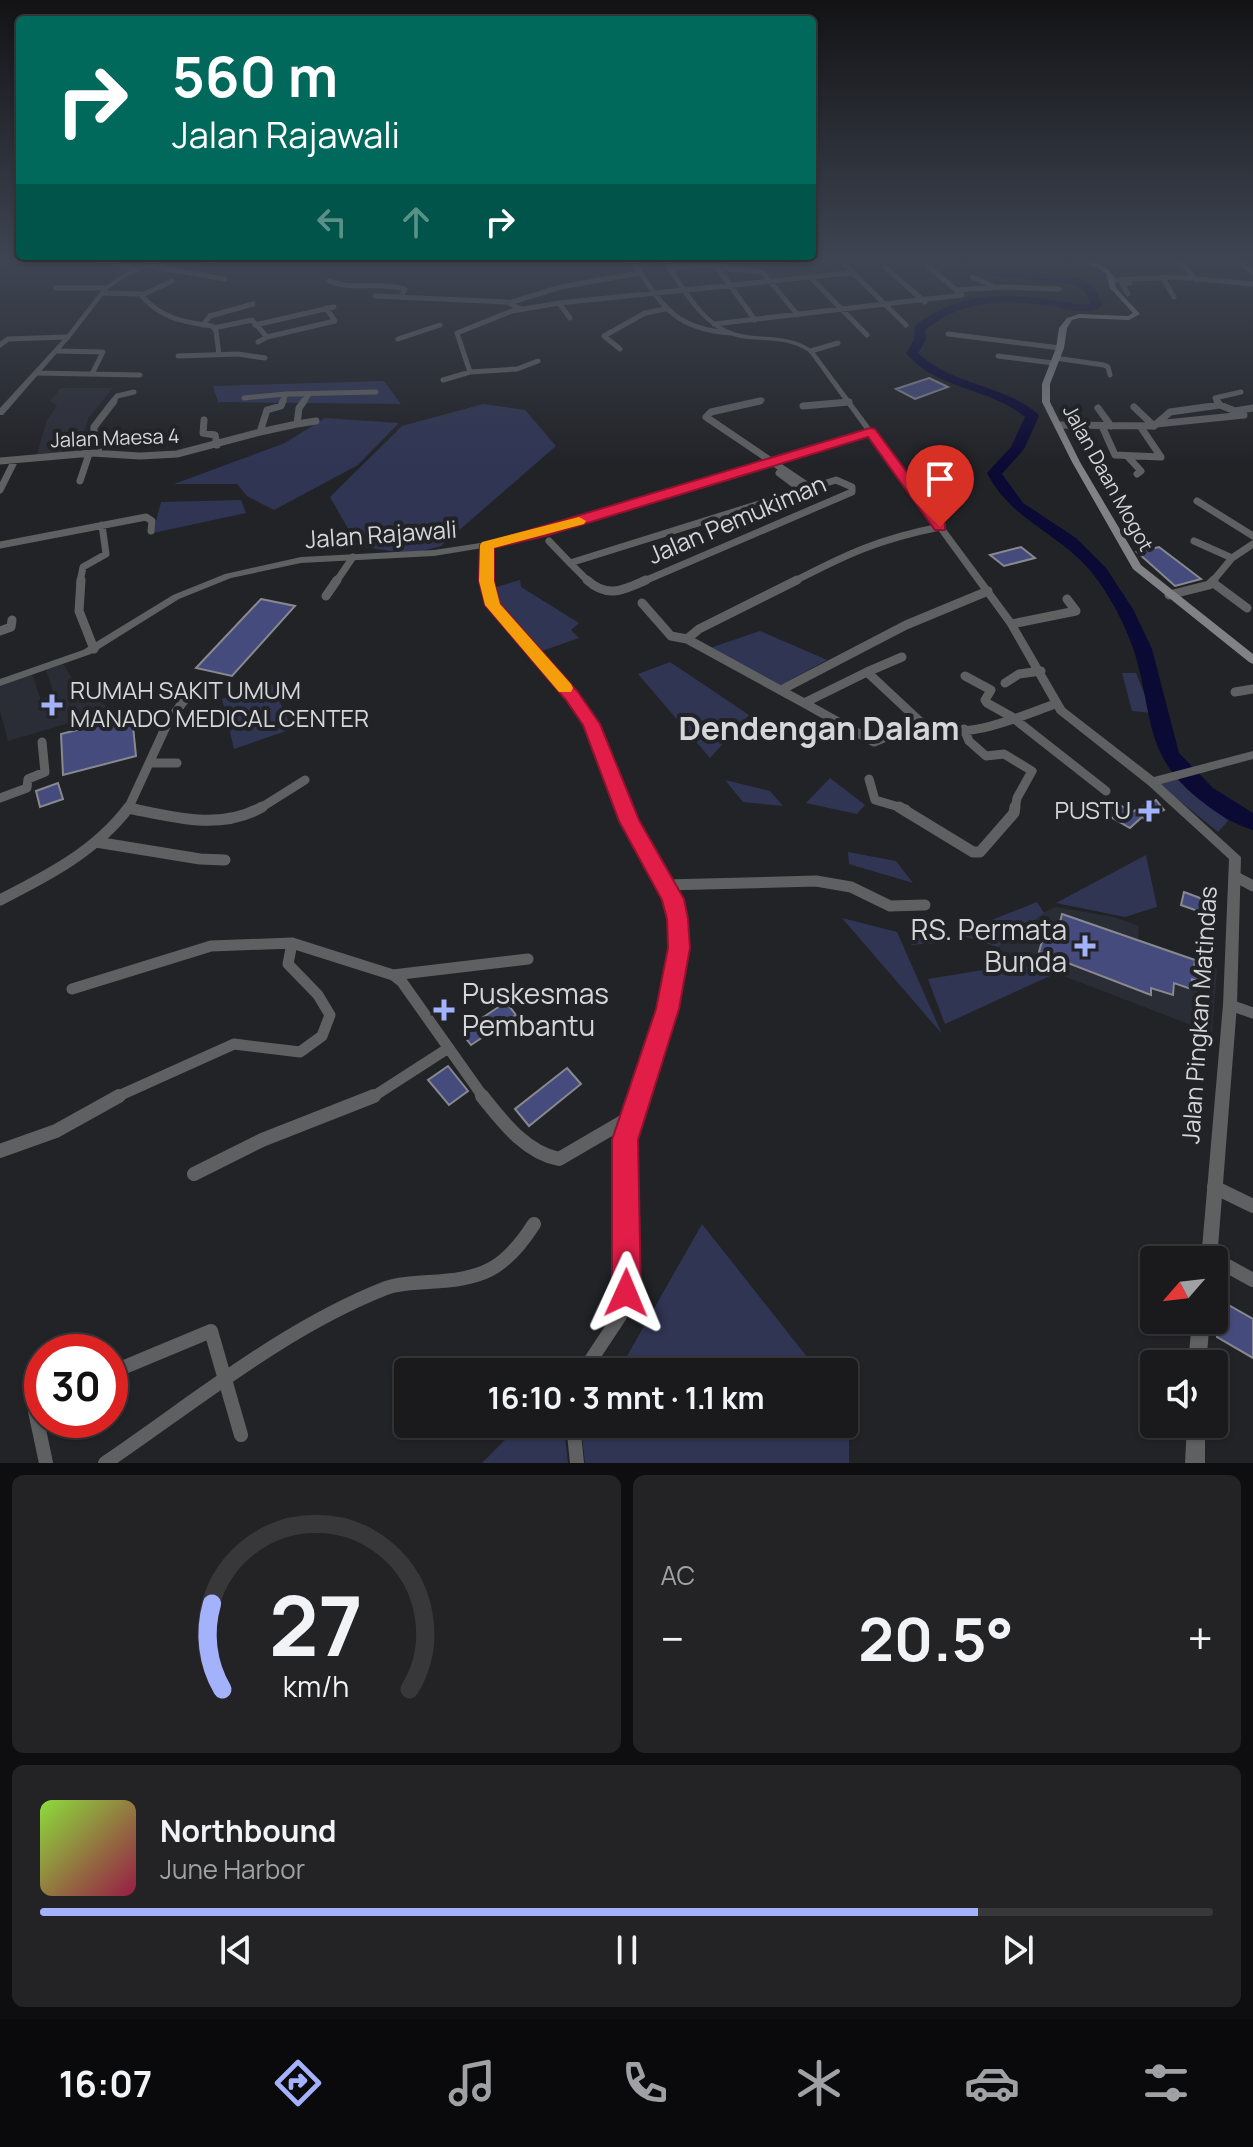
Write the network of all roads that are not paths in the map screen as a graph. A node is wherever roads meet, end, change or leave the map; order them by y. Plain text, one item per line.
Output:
1 (75, 328) edge
2 (214, 328) edge
3 (258, 328) edge
4 (304, 328) edge
5 (430, 328) edge
6 (447, 328) edge
7 (466, 328) edge
8 (618, 328) edge
9 (690, 328) edge
10 (722, 328) edge
11 (860, 328) edge
12 (1063, 328) edge
13 (458, 331) junction
14 (730, 333) junction
15 (948, 334) dead end
16 (867, 335) dead end
17 (68, 337) junction
18 (267, 337) junction
19 (398, 339) dead end
20 (258, 342) dead end
21 (838, 343) dead end
22 (0, 345) edge
23 (1060, 348) junction
24 (620, 349) dead end
25 (56, 351) junction
26 (811, 351) junction
27 (219, 355) junction
28 (178, 356) dead end
29 (998, 356) dead end
30 (265, 358) dead end
31 (1054, 360) junction
32 (538, 361) dead end
33 (470, 372) junction
34 (36, 373) junction
35 (92, 374) junction
36 (140, 375) dead end
37 (1110, 375) dead end
38 (443, 380) dead end
39 (134, 392) dead end
40 (376, 392) dead end
41 (1241, 392) dead end
42 (286, 394) junction
43 (309, 394) junction
44 (244, 398) dead end
45 (762, 400) dead end
46 (849, 402) junction
47 (1220, 405) junction
48 (803, 406) dead end
49 (1134, 407) dead end
50 (2, 408) edge
51 (1098, 408) dead end
52 (1253, 411) edge
53 (204, 420) dead end
54 (316, 421) dead end
55 (297, 424) junction
56 (1060, 425) junction
57 (1155, 425) junction
58 (1102, 426) junction
59 (1111, 426) junction
60 (1140, 426) junction
61 (260, 432) junction
62 (870, 432) junction
63 (217, 445) junction
64 (98, 453) junction
65 (89, 454) junction
66 (1129, 458) junction
67 (15, 460) junction
68 (0, 461) edge
69 (769, 462) junction
70 (1137, 474) dead end
71 (80, 481) dead end
72 (0, 490) edge
73 (807, 490) junction
74 (1197, 501) dead end
75 (137, 509) dead end
76 (136, 519) junction
77 (102, 525) junction
78 (940, 527) junction
79 (151, 531) dead end
80 (1253, 536) edge
81 (549, 541) dead end
82 (1194, 541) dead end
83 (1253, 544) edge
84 (0, 545) edge
85 (487, 545) junction
86 (353, 557) junction
87 (1232, 558) junction
88 (570, 563) junction
89 (1212, 582) junction
90 (988, 591) junction
91 (1169, 595) junction
92 (326, 596) dead end
93 (1067, 599) dead end
94 (642, 603) dead end
95 (1247, 608) dead end
96 (12, 620) dead end
97 (1012, 624) junction
98 (0, 631) edge
99 (687, 639) junction
100 (94, 649) junction
101 (902, 657) dead end
102 (1253, 660) edge
103 (1041, 671) junction
104 (867, 672) junction
105 (965, 676) dead end
106 (0, 683) edge
107 (1005, 683) dead end
108 (1253, 689) edge
109 (781, 690) junction
110 (1235, 692) dead end
111 (186, 698) dead end
112 (804, 703) junction
113 (1055, 704) junction
114 (1012, 717) junction
115 (921, 722) junction
116 (964, 729) junction
117 (42, 742) dead end
118 (1253, 755) edge
119 (150, 763) junction
120 (177, 763) dead end
121 (869, 779) dead end
122 (305, 780) dead end
123 (1152, 782) junction
124 (1106, 791) dead end
125 (0, 798) edge
126 (128, 808) junction
127 (96, 842) junction
128 (225, 860) dead end
129 (1236, 877) junction
130 (665, 885) junction
131 (1253, 886) edge
132 (0, 900) edge
133 (925, 905) dead end
134 (292, 943) junction
135 (528, 959) dead end
136 (393, 975) junction
137 (72, 989) dead end
138 (1230, 1005) junction
139 (1253, 1013) edge
140 (447, 1049) junction
141 (631, 1117) junction
142 (0, 1151) edge
143 (194, 1174) dead end
144 (1214, 1187) junction
145 (1253, 1206) edge
146 (534, 1224) dead end
147 (1210, 1246) edge
148 (1228, 1268) edge
149 (1253, 1280) edge
150 (592, 1358) edge
151 (128, 1366) edge
152 (225, 1383) junction
153 (241, 1435) dead end
154 (41, 1438) edge
155 (573, 1438) edge
156 (1196, 1438) edge
157 (46, 1463) edge
158 (105, 1463) edge
159 (577, 1463) edge
160 (1195, 1463) edge

1 - 17 street
2 - 27 street
3 - 18 street
4 - 18 street
5 - 19 street
6 - 13 street
7 - 13 street
8 - 24 street
9 - 14 street
10 - 14 street
11 - 16 street
12 - 23 main road, Jalan Daan Mogot
13 - 33 street
14 - 26 street
15 - 23 street
17 - 22 street
17 - 25 street
18 - 20 street
21 - 26 street
23 - 31 main road, Jalan Daan Mogot
25 - 34 street
25 - 35 street
26 - 46 street, Jalan Pingkan Matindas
27 - 28 street
27 - 30 street
29 - 31 street
31 - 37 street
31 - 56 main road, Jalan Daan Mogot
32 - 33 street
33 - 38 street
34 - 35 street
34 - 50 street
35 - 36 street
39 - 64 street
40 - 43 street
41 - 47 street
42 - 43 street
42 - 44 street
42 - 61 street
43 - 55 street
45 - 69 street
46 - 48 street
46 - 62 street, Jalan Pingkan Matindas
47 - 52 street
47 - 57 street
49 - 57 street
51 - 59 street
52 - 57 street
53 - 63 street
54 - 55 street, Jalan Maesa 4
55 - 61 street, Jalan Maesa 4
56 - 58 street
56 - 91 main road, Jalan Daan Mogot
57 - 60 street
58 - 59 street
58 - 66 street
59 - 60 street
60 - 66 street
61 - 63 street, Jalan Maesa 4
62 - 69 street, Jalan Rajawali
62 - 78 street, Jalan Pingkan Matindas
63 - 64 street, Jalan Maesa 4
64 - 65 street, Jalan Maesa 4
65 - 67 street, Jalan Maesa 4
65 - 71 street
66 - 70 street
67 - 68 street, Jalan Maesa 4
67 - 72 street
69 - 73 street
69 - 85 street, Jalan Rajawali
73 - 88 street, Jalan Pemukiman
73 - 88 street, Jalan Pemukiman
74 - 80 street
75 - 76 street
76 - 77 street
76 - 79 street
77 - 84 street
77 - 100 street
78 - 90 street, Jalan Pingkan Matindas
78 - 99 street
81 - 88 street
82 - 87 street
83 - 87 street
85 - 86 street, Jalan Rajawali
85 - 130 street
86 - 92 street
86 - 100 street, Jalan Rajawali
87 - 89 street
89 - 91 street
89 - 95 street
90 - 97 street, Jalan Pingkan Matindas
90 - 109 street
91 - 102 main road, Jalan Daan Mogot
93 - 97 street
94 - 99 street
96 - 98 street
97 - 103 street, Jalan Pingkan Matindas
99 - 109 street
100 - 106 street, Jalan Rajawali
101 - 104 street
103 - 107 street
103 - 113 street, Jalan Pingkan Matindas
104 - 112 street
104 - 115 street
105 - 114 street
108 - 110 street
109 - 112 street
111 - 119 street
112 - 115 street
113 - 114 street
113 - 123 street, Jalan Pingkan Matindas
114 - 116 street
114 - 124 street
115 - 116 street
116 - 121 street
117 - 125 street
118 - 123 street
119 - 120 street
119 - 126 street
122 - 126 street
123 - 129 street, Jalan Pingkan Matindas
126 - 127 street
127 - 128 street
127 - 132 street
129 - 131 street
129 - 138 street, Jalan Pingkan Matindas
130 - 133 street
130 - 141 street
134 - 136 street
134 - 137 street
134 - 142 street
135 - 136 street
136 - 140 street
138 - 139 street
138 - 144 street, Jalan Pingkan Matindas
140 - 141 street
140 - 143 street
141 - 150 street
144 - 145 street
144 - 147 street, Jalan Pingkan Matindas
146 - 152 street
148 - 149 street
151 - 152 street
152 - 153 street
152 - 158 street
154 - 157 street
155 - 159 street
156 - 160 street

